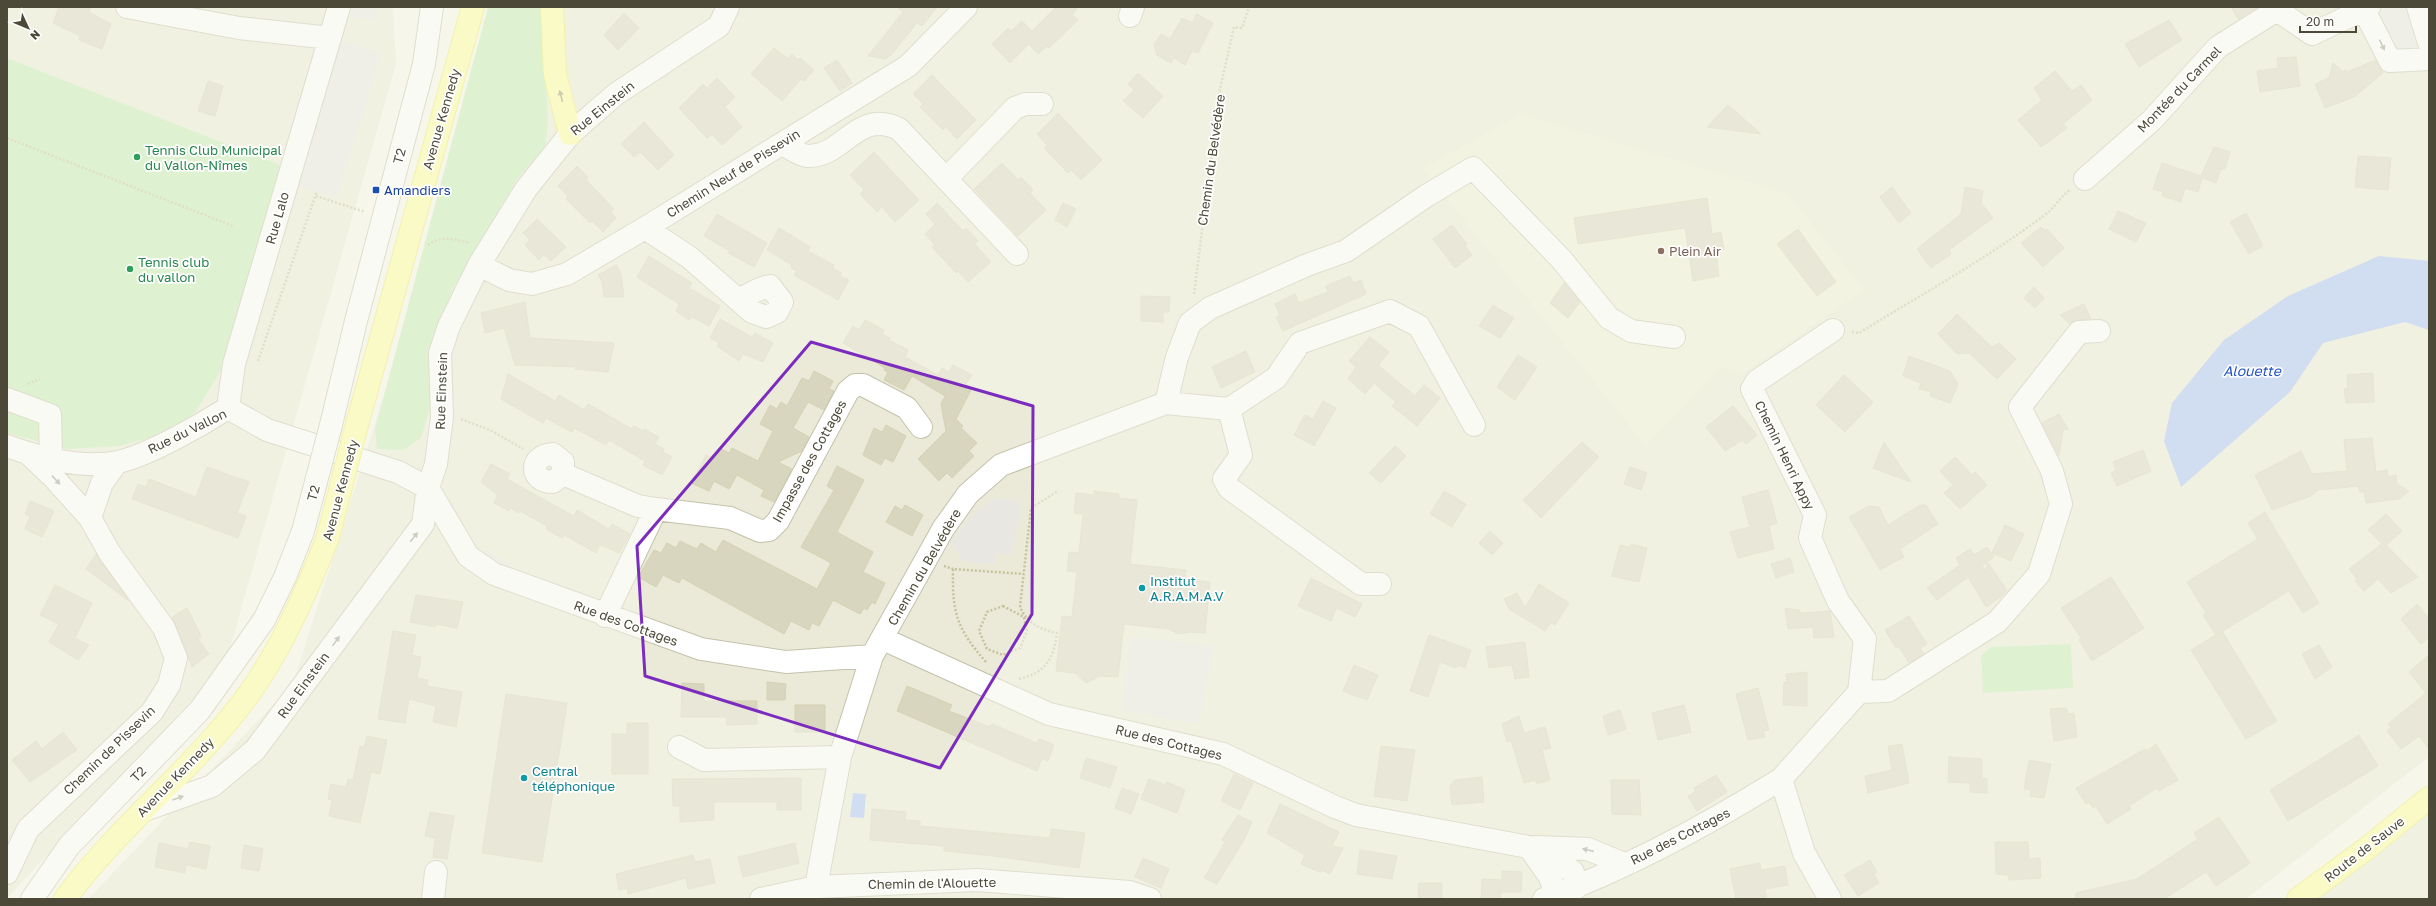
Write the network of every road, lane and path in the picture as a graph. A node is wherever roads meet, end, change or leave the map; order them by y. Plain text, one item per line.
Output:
1 (127, 7) edge
2 (339, 7) edge
3 (432, 7) edge
4 (473, 7) edge
5 (552, 7) edge
6 (728, 7) edge
7 (966, 7) edge
8 (1249, 7) edge
9 (2418, 7) edge
10 (2366, 8) edge
11 (330, 38) junction
12 (2429, 43) edge
13 (2429, 59) edge
14 (1042, 104) dead end
15 (570, 134) junction
16 (7, 138) edge
17 (782, 144) junction
18 (946, 179) junction
19 (2085, 179) joint
20 (318, 191) dead end
21 (316, 196) junction
22 (366, 212) dead end
23 (233, 226) dead end
24 (645, 228) junction
25 (476, 244) dead end
26 (424, 249) dead end
27 (1017, 254) dead end
28 (479, 266) junction
29 (739, 299) dead end
30 (1190, 322) junction
31 (1833, 330) joint
32 (2099, 331) dead end
33 (1674, 337) dead end
34 (257, 363) dead end
35 (7, 399) edge
36 (1166, 402) junction
37 (228, 408) junction
38 (1229, 409) junction
39 (457, 418) dead end
40 (1474, 425) dead end
41 (921, 427) dead end
42 (7, 446) edge
43 (28, 453) junction
44 (51, 458) junction
45 (117, 462) junction
46 (536, 462) joint
47 (428, 488) junction
48 (1058, 491) dead end
49 (656, 509) junction
50 (90, 518) junction
51 (1024, 574) junction
52 (1380, 584) dead end
53 (605, 616) junction
54 (1024, 617) junction
55 (877, 648) junction
56 (988, 664) dead end
57 (1014, 678) dead end
58 (1859, 692) junction
59 (680, 747) dead end
60 (840, 757) junction
61 (1780, 779) junction
62 (2429, 798) edge
63 (142, 811) junction
64 (1529, 847) junction
65 (1624, 864) junction
66 (436, 872) dead end
67 (7, 873) edge
68 (816, 887) junction
69 (1559, 894) edge
70 (32, 899) edge
71 (65, 899) edge
72 (433, 899) edge
73 (761, 899) edge
74 (1150, 899) edge
75 (1830, 899) edge
76 (2298, 899) edge

1 - 11 street
2 - 11 street, Rue Lalo
3 - 70 street, T2, bridge
4 - 63 main road, Avenue Kennedy, bridge
15 -> 5 main road
6 - 15 street, Rue Einstein
7 - 17 street, Chemin Neuf de Pissevin
8 - 30 path, Chemin du Belvédère
9 - 12 street
10 -> 13 street, Montée du Carmel
10 - 19 street, Montée du Carmel
11 - 37 street, Rue Lalo
14 - 18 street
15 - 28 street, Rue Einstein
16 - 23 path
17 - 18 street
17 - 24 street, Chemin Neuf de Pissevin
18 - 27 street
19 - 31 path
20 - 21 path
21 - 22 path
21 - 34 path
24 - 28 street, Chemin Neuf de Pissevin
24 - 29 street
25 - 26 path
28 - 47 street, Rue Einstein
30 - 33 street
30 - 36 street
31 - 58 street, Chemin Henri Appy
32 - 58 street
35 - 44 street
36 - 38 street, Chemin du Belvédère
36 - 55 street, Chemin du Belvédère
37 - 45 street, Rue du Vallon
37 - 47 street, Rue du Vallon
38 - 40 street
38 - 52 street
39 - 46 path
41 - 49 street, Impasse des Cottages
42 - 43 street, Rue du Vallon
43 - 44 street, Rue du Vallon
43 -> 50 street, Chemin de Pissevin
44 - 45 street, Rue du Vallon
45 - 50 street
46 - 49 street
47 - 53 street, Rue des Cottages
63 -> 47 street, Rue Einstein
48 - 51 path
49 - 53 street
50 - 67 street, Chemin de Pissevin
51 - 54 path
51 - 56 path
53 - 55 street, Rue des Cottages
54 - 54 path
54 - 57 path
55 - 60 street, Chemin du Belvédère
55 - 64 street, Rue des Cottages
58 - 61 street
59 - 60 street
60 - 68 street, Chemin du Belvédère
61 - 65 street, Rue des Cottages
61 - 75 street
62 - 76 main road, Route de Sauve
63 - 71 main road, Avenue Kennedy
65 -> 64 street, Rue des Cottages
64 - 69 street
65 - 69 street, Rue des Cottages
66 - 72 street
68 - 73 street, Chemin de l'Alouette
68 - 74 street, Chemin de l'Alouette

